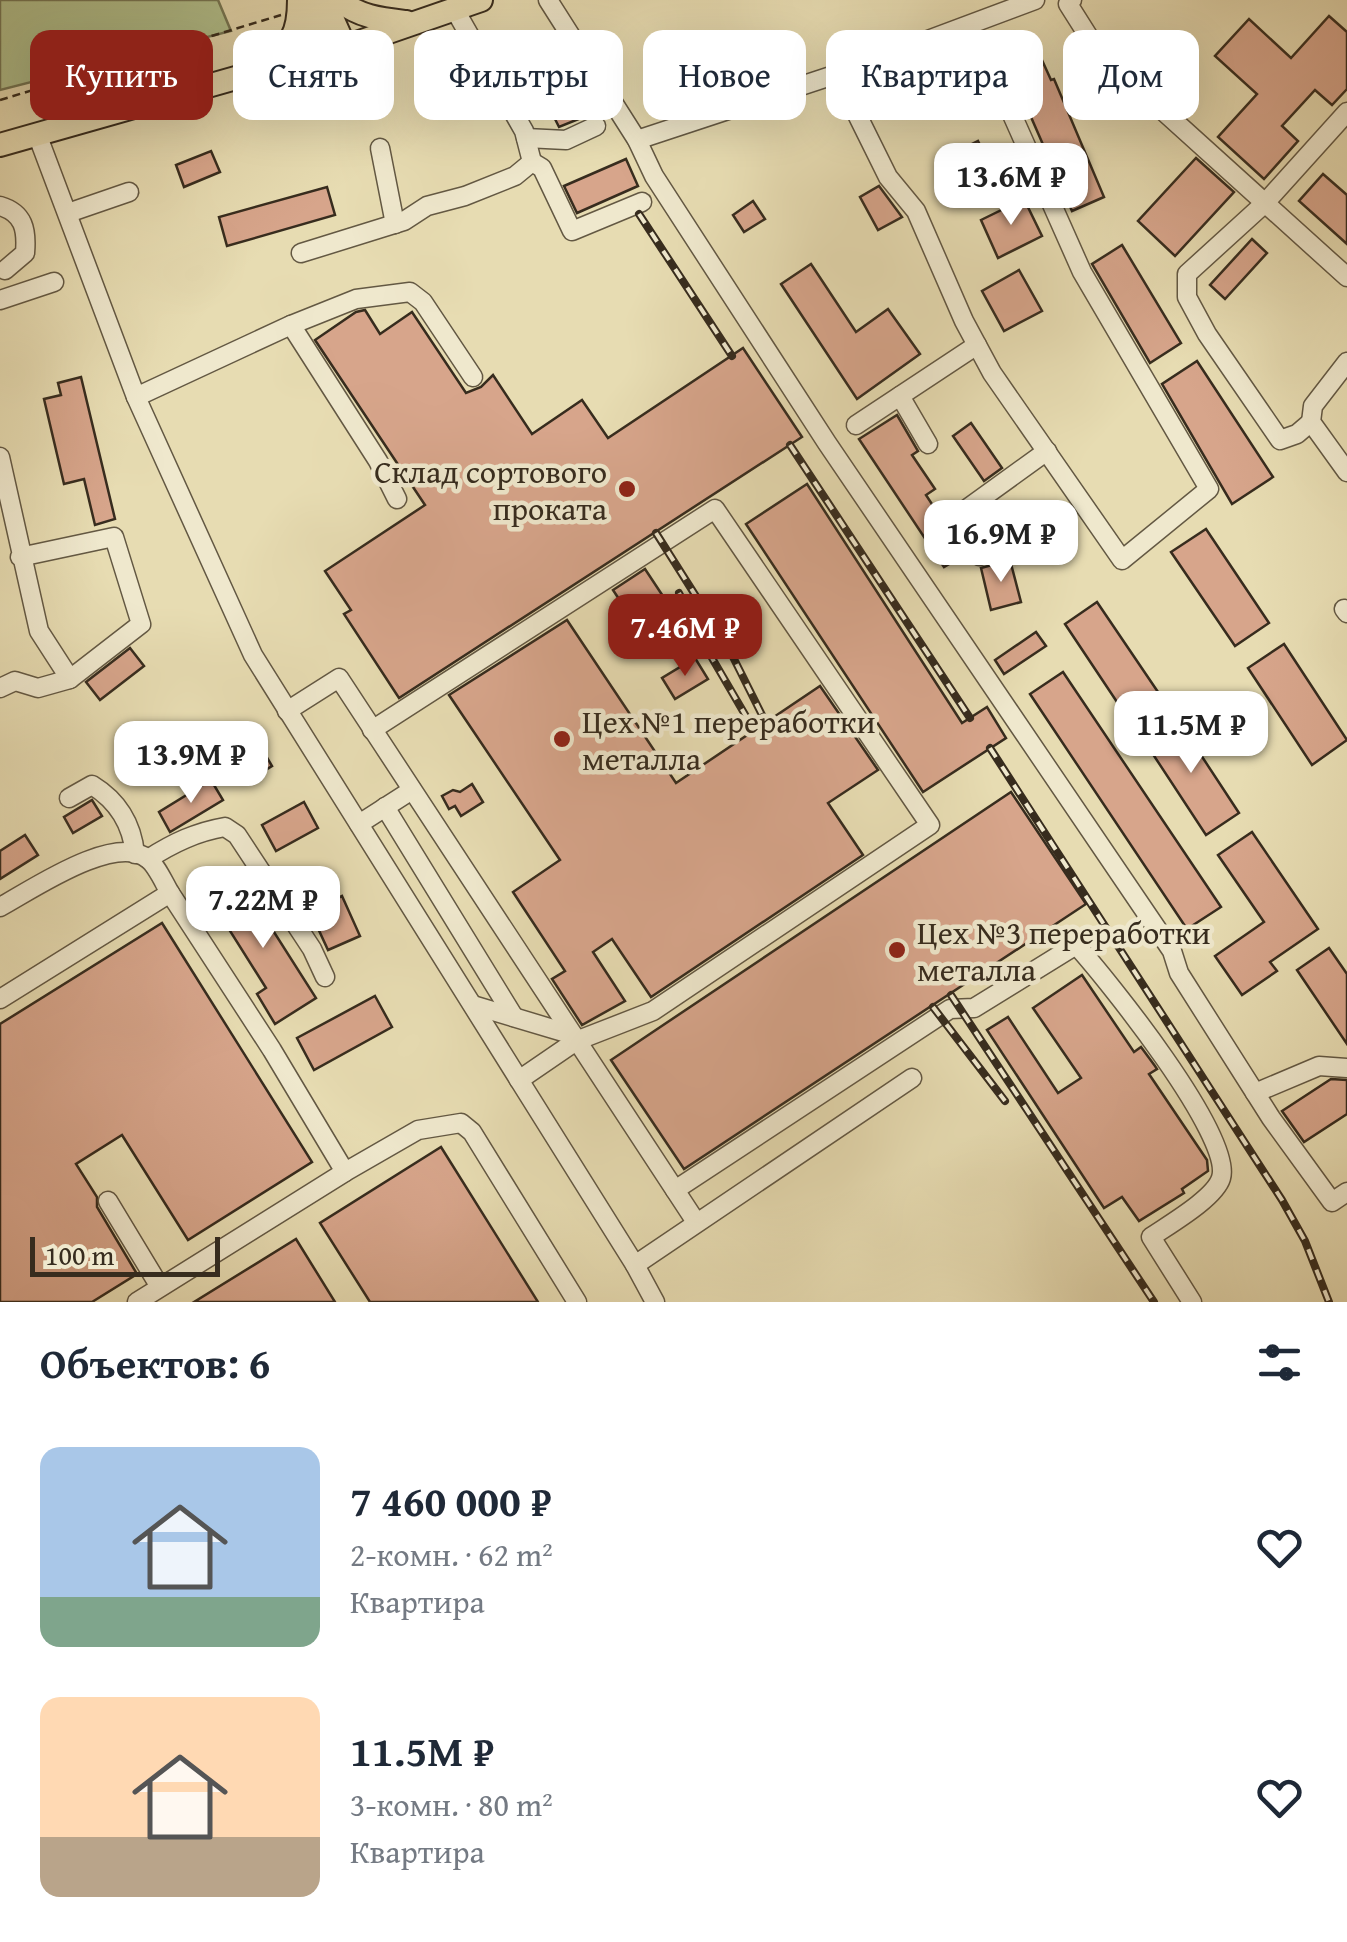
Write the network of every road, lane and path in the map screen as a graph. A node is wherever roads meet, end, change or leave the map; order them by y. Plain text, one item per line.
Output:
1 (338, 0) edge
2 (481, 0) edge
3 (548, 0) edge
4 (1035, 0) edge
5 (1064, 1) edge
6 (309, 2) edge
7 (456, 10) junction
8 (414, 24) junction
9 (298, 30) edge
10 (324, 30) edge
11 (394, 30) edge
12 (955, 30) edge
13 (826, 78) edge
14 (233, 79) edge
15 (0, 100) edge
16 (1347, 112) edge
17 (860, 120) edge
18 (1015, 120) edge
19 (596, 126) dead end
20 (36, 134) junction
21 (526, 138) junction
22 (637, 140) junction
23 (0, 145) edge
24 (380, 148) dead end
25 (532, 162) junction
26 (129, 192) dead end
27 (642, 202) dead end
28 (1265, 203) junction
29 (0, 206) edge
30 (68, 213) junction
31 (395, 224) junction
32 (300, 254) dead end
33 (5, 270) dead end
34 (1347, 277) edge
35 (54, 282) dead end
36 (0, 300) edge
37 (291, 325) junction
38 (977, 345) junction
39 (1347, 362) edge
40 (474, 377) dead end
41 (900, 396) junction
42 (136, 397) junction
43 (1311, 422) junction
44 (856, 424) dead end
45 (928, 444) dead end
46 (1047, 451) junction
47 (0, 458) edge
48 (1347, 472) edge
49 (398, 498) dead end
50 (20, 556) junction
51 (979, 556) dead end
52 (70, 679) junction
53 (0, 688) edge
54 (287, 711) junction
55 (372, 730) junction
56 (412, 790) junction
57 (69, 798) dead end
58 (385, 807) junction
59 (358, 824) junction
60 (142, 856) junction
61 (170, 893) junction
62 (0, 908) edge
63 (325, 977) dead end
64 (0, 999) edge
65 (473, 1005) junction
66 (514, 1018) junction
67 (575, 1038) junction
68 (1347, 1068) edge
69 (912, 1078) dead end
70 (519, 1080) junction
71 (1255, 1094) junction
72 (345, 1172) junction
73 (675, 1190) junction
74 (1347, 1192) edge
75 (108, 1201) dead end
76 (696, 1222) junction
77 (635, 1265) junction
78 (160, 1288) junction
79 (137, 1302) edge
80 (577, 1302) edge
81 (655, 1302) edge
82 (1192, 1302) edge

1 - 8 main road
2 - 7 main road
3 - 22 lane
4 - 12 lane
5 - 28 lane
6 - 9 main road
6 - 10 main road
6 - 15 path
7 - 8 main road
7 - 21 lane
8 - 11 main road
13 - 22 lane
14 - 20 main road
16 - 28 lane
17 - 38 lane
18 - 46 lane
19 - 21 lane
20 - 23 main road
20 - 30 lane
21 - 25 lane
22 - 71 lane
24 - 31 lane
25 - 27 lane
25 - 31 lane
26 - 30 lane
28 - 34 lane
28 - 43 lane
29 - 33 lane
30 - 42 lane
31 - 32 lane
35 - 36 lane
37 - 40 lane
37 - 42 lane
37 - 49 lane
38 - 41 lane
38 - 46 lane
39 - 43 lane
41 - 44 lane
41 - 45 lane
42 - 54 lane
43 - 48 lane
46 - 51 lane
47 - 50 lane
50 - 52 lane
50 - 52 lane
52 - 53 lane
54 - 55 lane
54 - 59 lane
55 - 56 lane
55 - 67 lane
56 - 58 lane
56 - 67 lane
57 - 60 lane
58 - 59 lane
58 - 66 lane
59 - 65 lane
60 - 61 lane
60 - 62 lane
60 - 63 lane
61 - 64 lane
61 - 72 lane
65 - 66 lane
65 - 70 lane
66 - 67 lane
67 - 70 lane
67 - 73 lane
68 - 71 lane
69 - 76 lane
70 - 77 lane
71 - 74 lane
72 - 78 lane
72 - 80 lane
73 - 76 lane
73 - 82 lane
75 - 78 lane
76 - 77 lane
77 - 81 lane
78 - 79 lane

